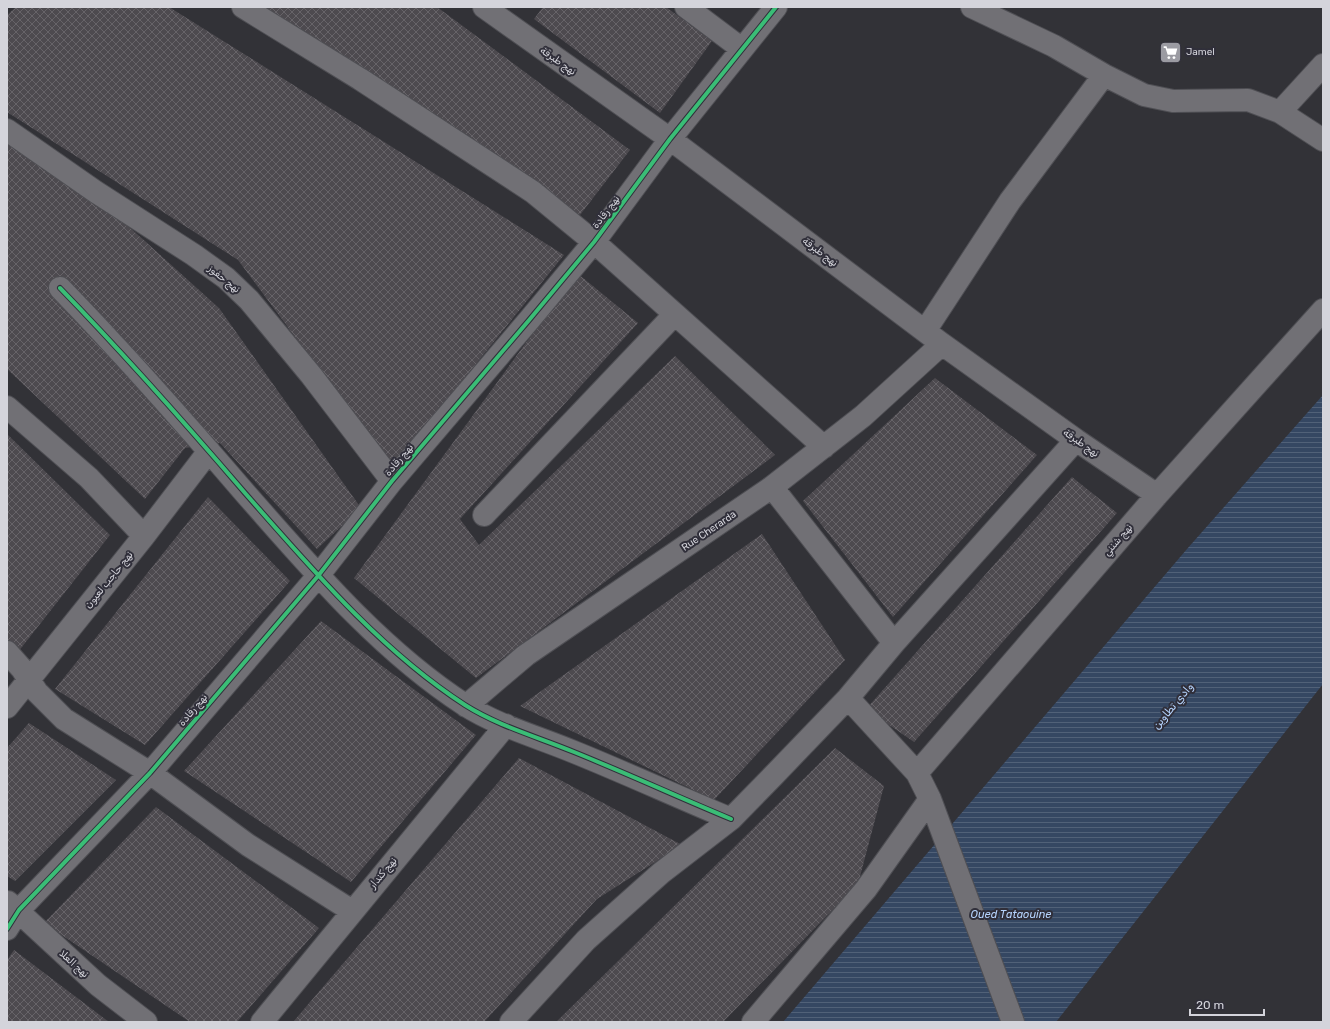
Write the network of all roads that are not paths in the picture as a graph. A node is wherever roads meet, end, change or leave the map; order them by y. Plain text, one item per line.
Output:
1 (244, 7) edge
2 (686, 7) edge
3 (776, 7) edge
4 (972, 7) edge
5 (498, 11) edge
6 (742, 49) junction
7 (1323, 65) edge
8 (1104, 75) junction
9 (1280, 112) junction
10 (7, 130) edge
11 (670, 139) junction
12 (1323, 140) edge
13 (594, 242) junction
14 (60, 288) dead end
15 (1323, 310) edge
16 (674, 315) junction
17 (934, 337) junction
18 (7, 407) edge
19 (1076, 440) junction
20 (824, 447) junction
21 (209, 451) junction
22 (392, 481) junction
23 (772, 487) junction
24 (1157, 495) junction
25 (484, 515) dead end
26 (144, 536) junction
27 (318, 576) junction
28 (894, 643) junction
29 (7, 652) edge
30 (30, 679) junction
31 (848, 698) junction
32 (466, 706) junction
33 (7, 707) edge
34 (506, 725) junction
35 (150, 773) junction
36 (917, 773) junction
37 (930, 799) junction
38 (731, 819) junction
39 (13, 906) edge
40 (352, 911) junction
41 (7, 929) edge
42 (146, 1022) edge
43 (262, 1022) edge
44 (511, 1022) edge
45 (753, 1022) edge
46 (1013, 1022) edge

1 - 13 street
2 - 6 street
3 - 6 street, نهج رقادة
4 - 8 street
5 - 11 street, نهج طبرقة
6 - 11 street, نهج رقادة
7 - 9 street
8 - 9 street
8 - 17 street, Rue Cherarda
9 - 12 street
10 - 22 street, نهج حفوز
11 - 13 street, نهج رقادة
11 - 17 street, نهج طبرقة
13 - 16 street
13 - 22 street, نهج رقادة
14 - 21 street
15 - 24 street, نهج شنني
16 - 20 street
16 - 25 street
17 - 19 street, نهج طبرقة
17 - 20 street, Rue Cherarda
18 - 26 street
19 - 24 street, نهج طبرقة
19 - 28 street
20 - 23 street, Rue Cherarda
21 - 26 street, نهج حاجب لعيون
21 - 27 street
22 - 27 street, نهج رقادة
23 - 28 street
23 - 32 street, Rue Cherarda
24 - 36 street, نهج شنني
26 - 30 street, نهج حاجب لعيون
27 - 32 street
27 - 35 street, نهج رقادة
28 - 31 street
29 - 30 street
30 - 33 street, نهج حاجب لعيون
30 - 35 street
31 - 36 street
31 - 38 street
32 - 34 street
34 - 38 street
34 - 40 street, نهج كندار
35 - 39 street, نهج رقادة
35 - 40 street
36 - 37 street
37 - 45 street
37 - 46 street
38 - 44 street
39 - 41 street, نهج رقادة
39 - 42 street, نهج العلا
40 - 43 street, نهج كندار

